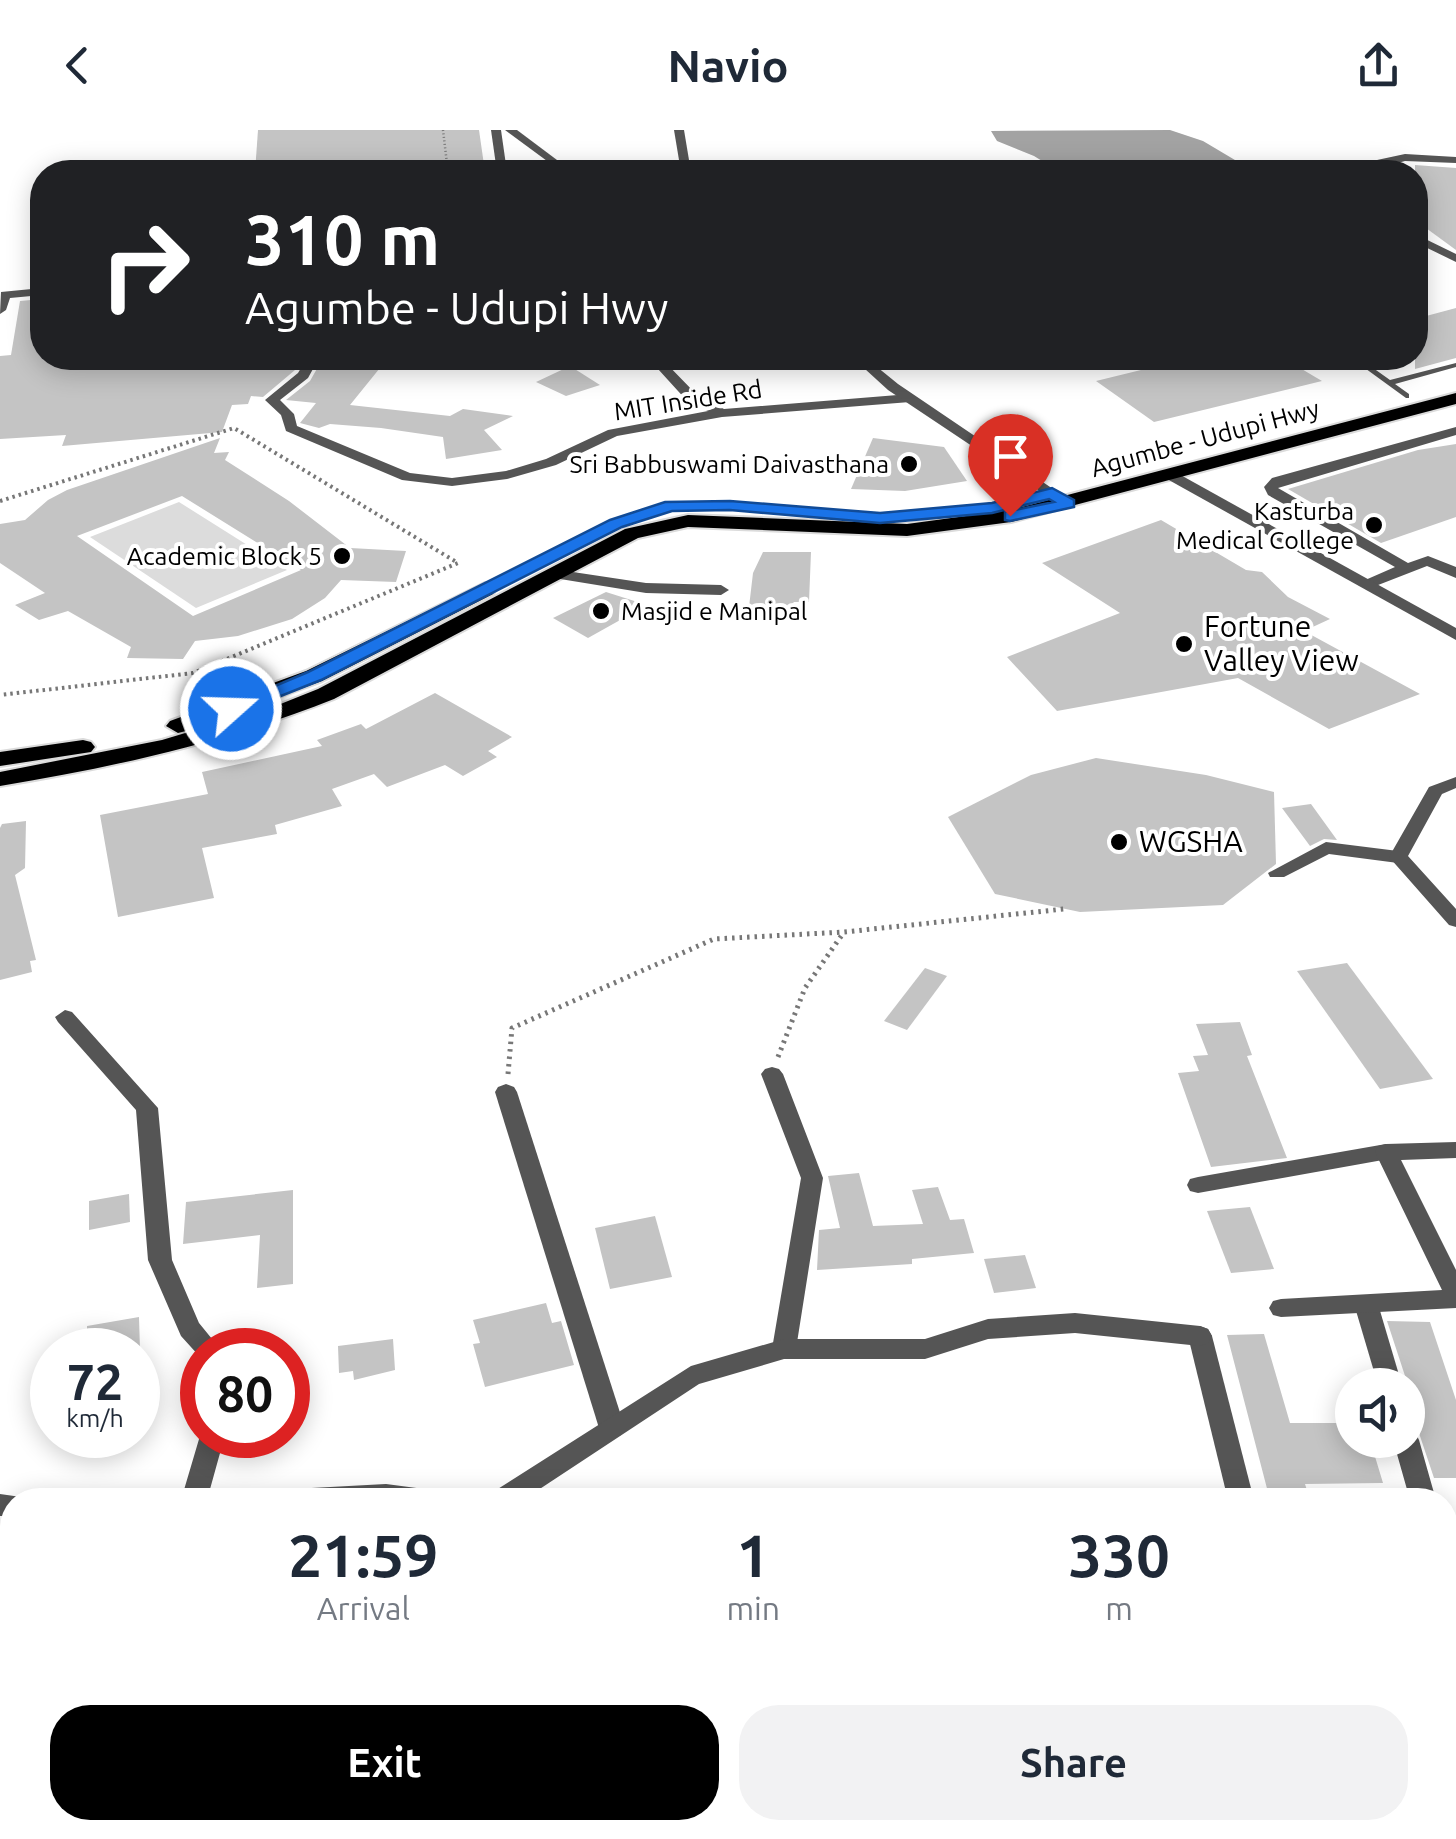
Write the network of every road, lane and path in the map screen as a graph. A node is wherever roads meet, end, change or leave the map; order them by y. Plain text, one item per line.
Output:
1 (443, 130) edge
2 (496, 130) edge
3 (510, 130) edge
4 (679, 130) edge
5 (447, 160) edge
6 (500, 160) edge
7 (551, 160) edge
8 (684, 160) edge
9 (1389, 160) edge
10 (1456, 160) edge
11 (1428, 247) edge
12 (1456, 258) edge
13 (30, 293) edge
14 (0, 310) edge
15 (1456, 365) edge
16 (306, 370) edge
17 (665, 370) edge
18 (874, 370) edge
19 (1371, 370) edge
20 (1456, 383) edge
21 (893, 386) junction
22 (1397, 390) junction
23 (910, 398) junction
24 (1456, 398) edge
25 (846, 404) junction
26 (722, 413) junction
27 (1456, 431) edge
28 (1172, 476) junction
29 (1060, 498) junction
30 (0, 501) edge
31 (1408, 568) junction
32 (553, 574) junction
33 (1456, 574) edge
34 (1368, 584) junction
35 (721, 590) dead end
36 (1456, 635) edge
37 (0, 695) edge
38 (0, 759) edge
39 (0, 779) edge
40 (1456, 782) edge
41 (1398, 857) junction
42 (1276, 873) dead end
43 (1064, 910) dead end
44 (1456, 921) edge
45 (844, 932) junction
46 (65, 1017) dead end
47 (772, 1074) joint
48 (506, 1092) joint
49 (1456, 1150) edge
50 (1386, 1152) junction
51 (1198, 1185) dead end
52 (1456, 1296) edge
53 (1366, 1304) junction
54 (1281, 1308) dead end
55 (188, 1328) edge
56 (784, 1349) junction
57 (1385, 1368) edge
58 (612, 1428) junction
59 (206, 1458) edge
60 (1411, 1458) edge
61 (197, 1488) edge
62 (520, 1488) edge
63 (1238, 1488) edge
64 (1420, 1488) edge

1 - 5 path
2 - 6 street
3 - 7 street
4 - 8 street
9 - 10 street
11 - 12 street
13 - 14 street
15 - 22 lane
16 - 26 street, MIT Inside Rd
17 - 26 street
18 - 21 street
19 - 22 lane
20 - 22 highway, Agumbe - Udupi Hwy
21 - 23 street
21 - 25 street, MIT Inside Rd
22 - 29 highway, Agumbe - Udupi Hwy
23 - 25 street, MIT Inside Rd
23 - 29 street
24 - 28 highway, Agumbe - Udupi Hwy
25 - 26 street, MIT Inside Rd
27 - 31 street
28 - 29 highway, Agumbe - Udupi Hwy
28 - 34 street
29 - 32 highway, Agumbe - Udupi Hwy
29 - 38 highway, Agumbe - Udupi Hwy
30 - 37 path
31 - 33 street
31 - 34 street
32 - 35 street
32 - 39 highway, Agumbe - Udupi Hwy
34 - 36 street
40 - 41 street
41 - 42 street
41 - 44 street
43 - 45 path
45 - 47 path
45 - 48 path
46 - 55 street
47 - 56 street
48 - 58 street
49 - 50 street
50 - 51 street
50 - 52 street
52 - 53 street
53 - 54 street
53 - 57 street
56 - 58 street
56 - 63 street
58 - 62 street
59 - 61 street
60 - 64 street

